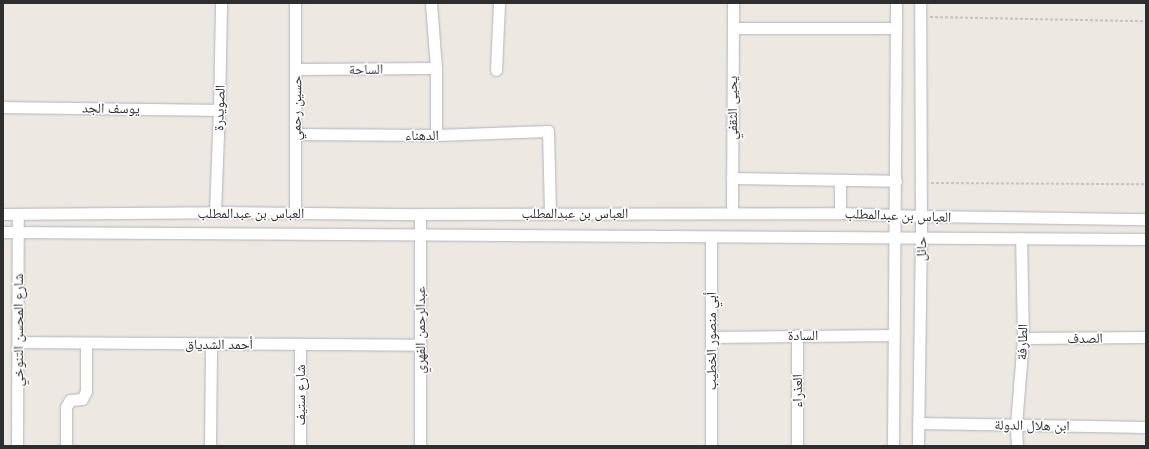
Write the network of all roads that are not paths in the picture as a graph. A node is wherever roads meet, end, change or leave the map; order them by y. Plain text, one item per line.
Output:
1 (221, 3) edge
2 (295, 3) edge
3 (432, 3) edge
4 (499, 3) edge
5 (732, 3) edge
6 (896, 3) edge
7 (920, 3) edge
8 (733, 28) junction
9 (896, 28) junction
10 (436, 68) junction
11 (296, 70) junction
12 (496, 70) dead end
13 (3, 107) edge
14 (219, 110) junction
15 (295, 134) junction
16 (436, 135) junction
17 (732, 178) junction
18 (840, 180) junction
19 (896, 181) junction
20 (215, 212) junction
21 (295, 212) junction
22 (550, 213) junction
23 (732, 213) junction
24 (840, 213) junction
25 (3, 214) edge
26 (406, 214) junction
27 (420, 214) junction
28 (437, 214) junction
29 (18, 215) junction
30 (895, 215) junction
31 (921, 216) junction
32 (1146, 218) edge
33 (3, 232) edge
34 (18, 232) junction
35 (407, 233) junction
36 (421, 233) junction
37 (436, 234) junction
38 (711, 236) junction
39 (895, 238) junction
40 (921, 238) junction
41 (1021, 238) junction
42 (1146, 239) edge
43 (797, 335) junction
44 (893, 335) junction
45 (712, 337) junction
46 (1146, 337) edge
47 (1023, 338) junction
48 (18, 342) junction
49 (86, 343) junction
50 (211, 344) junction
51 (300, 344) junction
52 (420, 345) junction
53 (918, 423) junction
54 (1016, 425) junction
55 (1146, 427) edge
56 (17, 446) edge
57 (66, 446) edge
58 (210, 446) edge
59 (300, 446) edge
60 (420, 446) edge
61 (711, 446) edge
62 (797, 446) edge
63 (893, 446) edge
64 (918, 446) edge
65 (1017, 446) edge

1 - 14 street, الصويدرة
2 - 11 street, حسين رحمي
3 - 10 street
4 - 12 street
5 - 8 street, يحيى الثقفي
6 - 9 street, حائل
7 - 31 street, حائل
8 - 9 street
8 - 17 street, يحيى الثقفي
9 - 19 street, حائل
10 - 11 street, الساحة
10 - 16 street
11 - 15 street, حسين رحمي
13 - 14 street, يوسف الجد
14 - 20 street, الصويدرة
15 - 16 street, الدهناء
15 - 21 street, حسين رحمي
16 - 22 street, الدهناء
17 - 18 street
17 - 23 street, يحيى الثقفي
18 - 19 street
18 - 24 street
19 - 30 street, حائل
20 - 21 street, العباس بن عبدالمطلب
20 - 29 street, العباس بن عبدالمطلب
21 - 26 street, العباس بن عبدالمطلب
22 - 23 street, العباس بن عبدالمطلب
22 - 28 street, العباس بن عبدالمطلب
23 - 24 street, العباس بن عبدالمطلب
24 - 30 street, العباس بن عبدالمطلب
25 - 29 street, العباس بن عبدالمطلب
26 - 27 street, العباس بن عبدالمطلب
26 - 35 street
27 - 28 street, العباس بن عبدالمطلب
27 - 36 street, عبدالرحمن الفهري
28 - 37 street
29 - 34 street, شارع المحسن التنوخي
30 - 31 street, العباس بن عبدالمطلب
30 - 39 street, حائل
31 - 32 street, العباس بن عبدالمطلب
31 - 40 street, حائل
33 - 34 street, العباس بن عبدالمطلب
34 - 35 street, العباس بن عبدالمطلب
34 - 48 street, شارع المحسن التنوخي
35 - 36 street, العباس بن عبدالمطلب
36 - 37 street, العباس بن عبدالمطلب
36 - 52 street, عبدالرحمن الفهري
37 - 38 street, العباس بن عبدالمطلب
38 - 39 street, العباس بن عبدالمطلب
38 - 45 street, أبي منصور الخطيب
39 - 40 street, العباس بن عبدالمطلب
39 - 44 street, حائل
40 - 41 street, العباس بن عبدالمطلب
40 - 53 street, حائل
41 - 42 street, العباس بن عبدالمطلب
41 - 47 street, الطارفة
43 - 44 street, السادة
43 - 45 street, السادة
43 - 62 street, العذراء
44 - 63 street, حائل
45 - 61 street, أبي منصور الخطيب
46 - 47 street, الصدف
47 - 54 street, الطارفة
48 - 49 street, أحمد الشدياق
48 - 56 street, شارع المحسن التنوخي
49 - 50 street, أحمد الشدياق
49 - 57 street
50 - 51 street, أحمد الشدياق
50 - 58 street
51 - 52 street, أحمد الشدياق
51 - 59 street, شارع ستيف
52 - 60 street, عبدالرحمن الفهري
53 - 54 street, ابن هلال الدولة
53 - 64 street, حائل
54 - 55 street, ابن هلال الدولة
54 - 65 street, الطارفة

